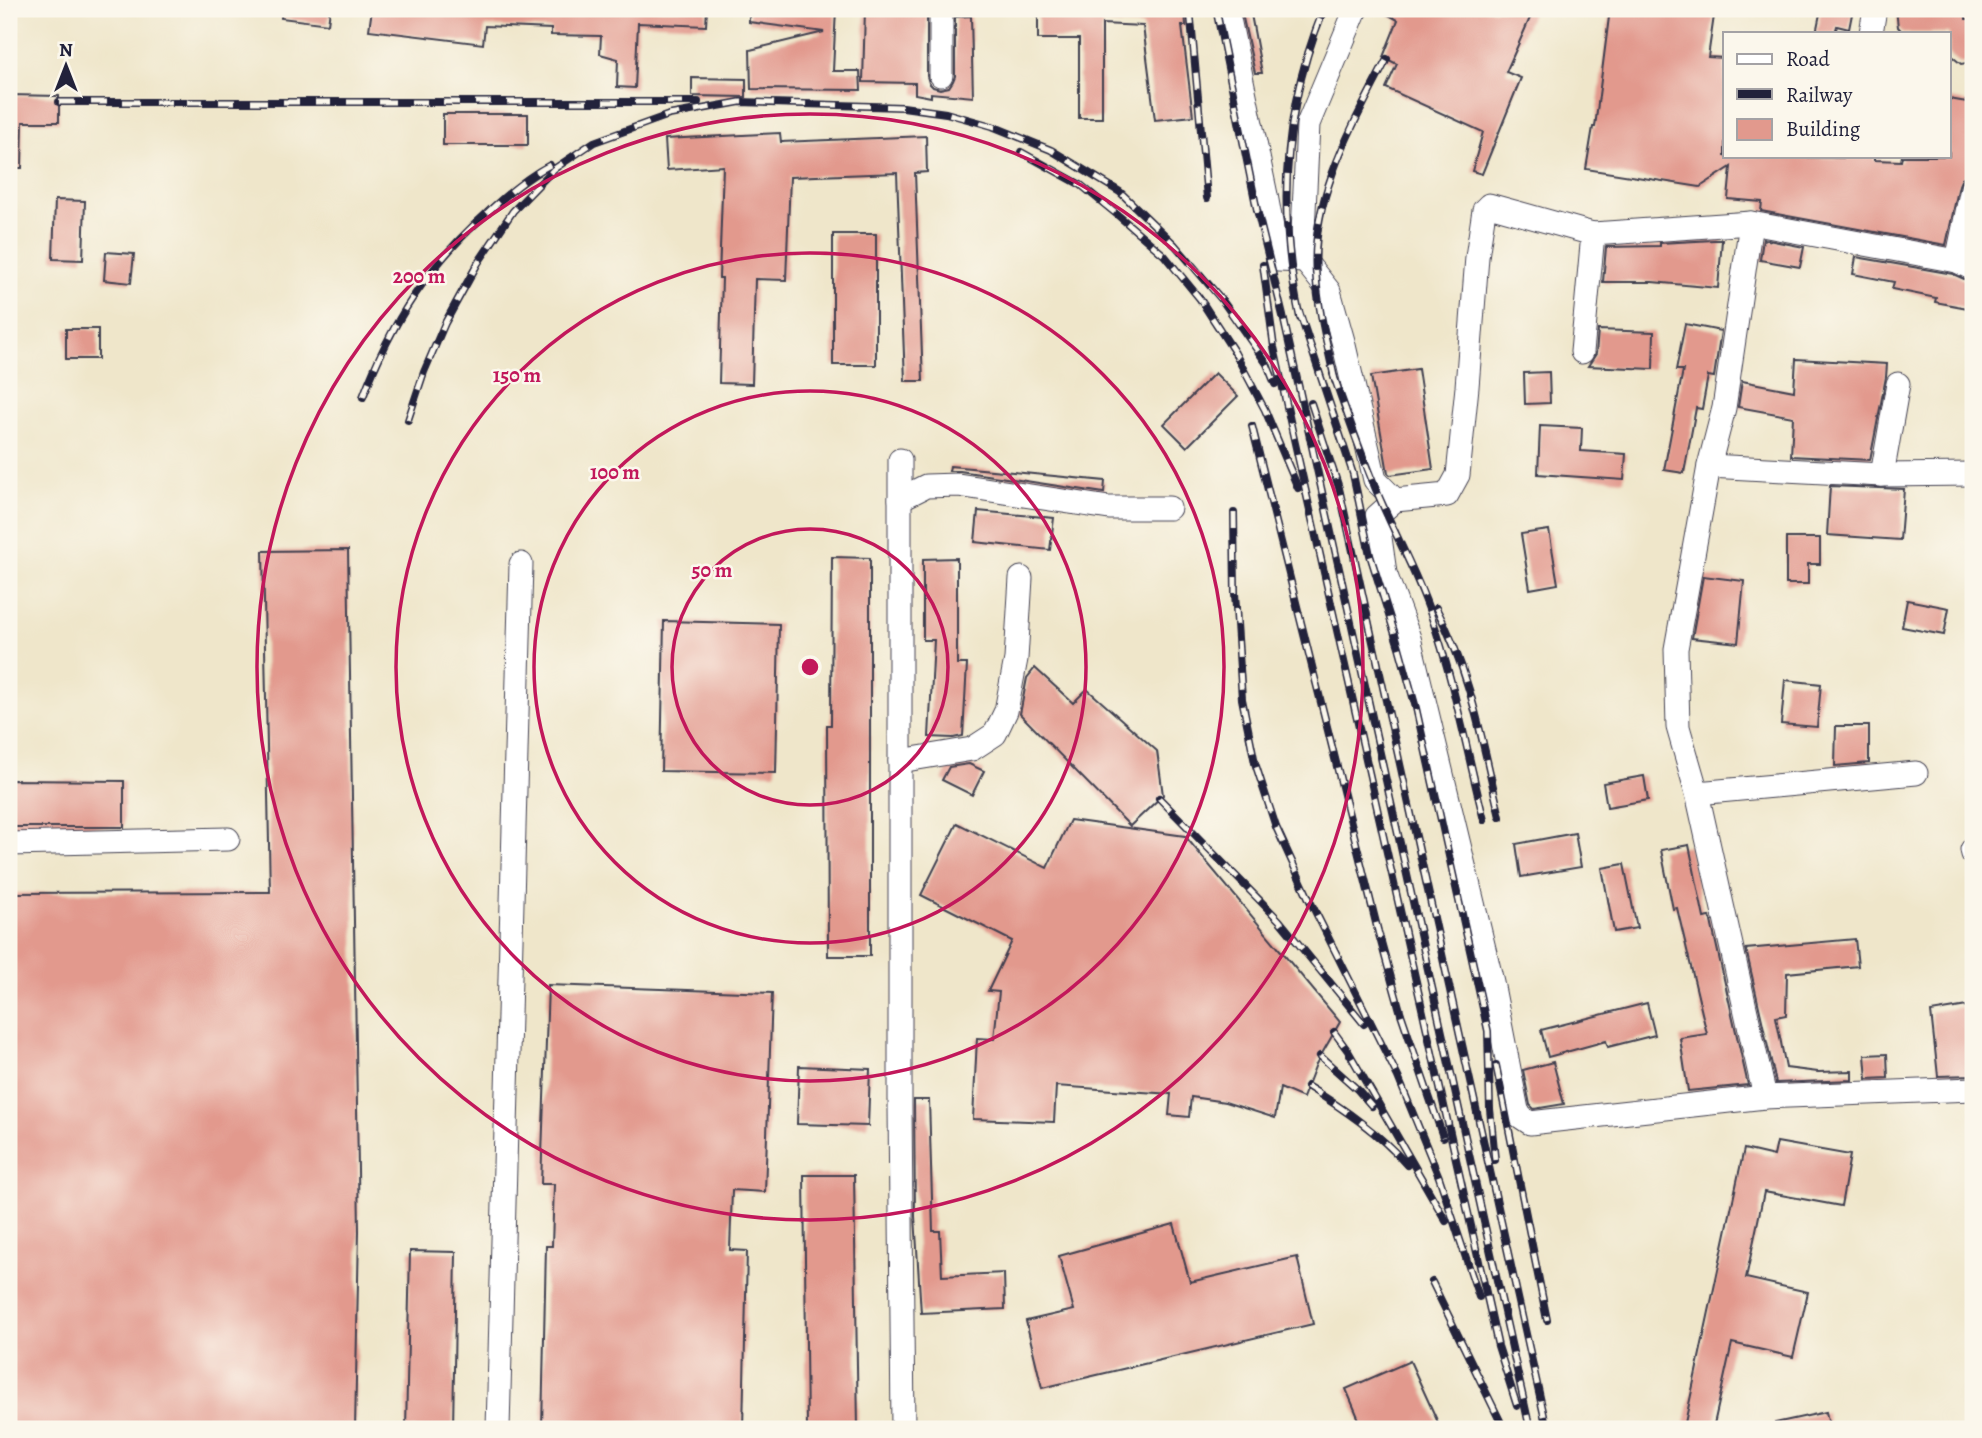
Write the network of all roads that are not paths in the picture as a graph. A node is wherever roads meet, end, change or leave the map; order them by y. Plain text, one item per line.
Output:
1 (941, 9) edge
2 (1227, 9) edge
3 (1356, 9) edge
4 (1875, 9) edge
5 (1871, 32) edge
6 (942, 75) dead end
7 (1972, 188) edge
8 (1751, 223) junction
9 (1593, 234) junction
10 (1305, 261) junction
11 (1965, 265) edge
12 (1582, 352) dead end
13 (1898, 384) dead end
14 (900, 460) dead end
15 (1709, 466) junction
16 (1973, 474) edge
17 (1882, 475) junction
18 (900, 499) junction
19 (1395, 500) junction
20 (1169, 508) dead end
21 (522, 564) dead end
22 (1021, 578) dead end
23 (900, 761) junction
24 (1916, 772) dead end
25 (1697, 793) junction
26 (228, 839) dead end
27 (9, 844) edge
28 (1973, 1089) edge
29 (1765, 1097) junction
30 (498, 1429) edge
31 (903, 1429) edge

1 - 6 street
2 - 10 street
3 - 10 street
4 - 5 street
7 - 11 street
8 - 9 street
8 - 11 street
8 - 15 street
9 - 12 street
9 - 19 street
10 - 19 street
13 - 17 street
14 - 18 street
15 - 17 street
15 - 25 street
16 - 17 street
18 - 20 street
18 - 23 street
19 - 29 street
21 - 30 street
22 - 23 street
23 - 31 street
24 - 25 street
25 - 29 street
26 - 27 street
28 - 29 street

